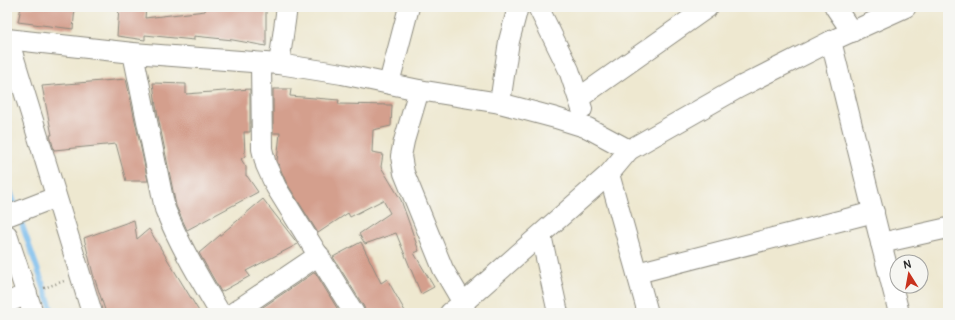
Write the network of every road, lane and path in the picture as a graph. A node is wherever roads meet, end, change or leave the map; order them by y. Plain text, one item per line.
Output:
1 (287, 7) edge
2 (409, 7) edge
3 (518, 7) edge
4 (538, 7) edge
5 (708, 7) edge
6 (835, 7) edge
7 (906, 7) edge
8 (852, 32) junction
9 (8, 39) edge
10 (831, 41) junction
11 (133, 52) junction
12 (270, 64) junction
13 (389, 83) junction
14 (419, 90) junction
15 (579, 98) junction
16 (500, 103) junction
17 (588, 128) junction
18 (629, 150) junction
19 (609, 174) junction
20 (56, 197) junction
21 (874, 212) junction
22 (15, 213) edge
23 (948, 228) edge
24 (7, 235) edge
25 (541, 235) junction
26 (881, 243) junction
27 (319, 255) junction
28 (637, 273) junction
29 (27, 294) junction
30 (7, 302) edge
31 (460, 310) edge
32 (33, 313) edge
33 (92, 313) edge
34 (220, 313) edge
35 (233, 313) edge
36 (354, 313) edge
37 (558, 313) edge
38 (648, 313) edge
39 (899, 313) edge

1 - 12 street
2 - 13 street
3 - 16 street
4 - 15 street
5 - 15 street
6 - 8 street
7 - 8 street
8 - 10 street
9 - 11 street
9 - 20 street
10 - 18 street
10 - 21 street
11 - 12 street
11 - 34 street
12 - 13 street
12 - 27 street
13 - 14 street
14 - 16 street
14 - 31 street
15 - 17 street
16 - 17 street
17 - 18 street
18 - 19 street
19 - 25 street
19 - 28 street
20 - 22 street
20 - 33 street
21 - 26 street
21 - 28 street
23 - 26 street
24 - 29 street
25 - 31 street
25 - 37 street
26 - 39 street
27 - 35 street
27 - 36 street
28 - 38 street
29 - 30 street
29 - 32 street

